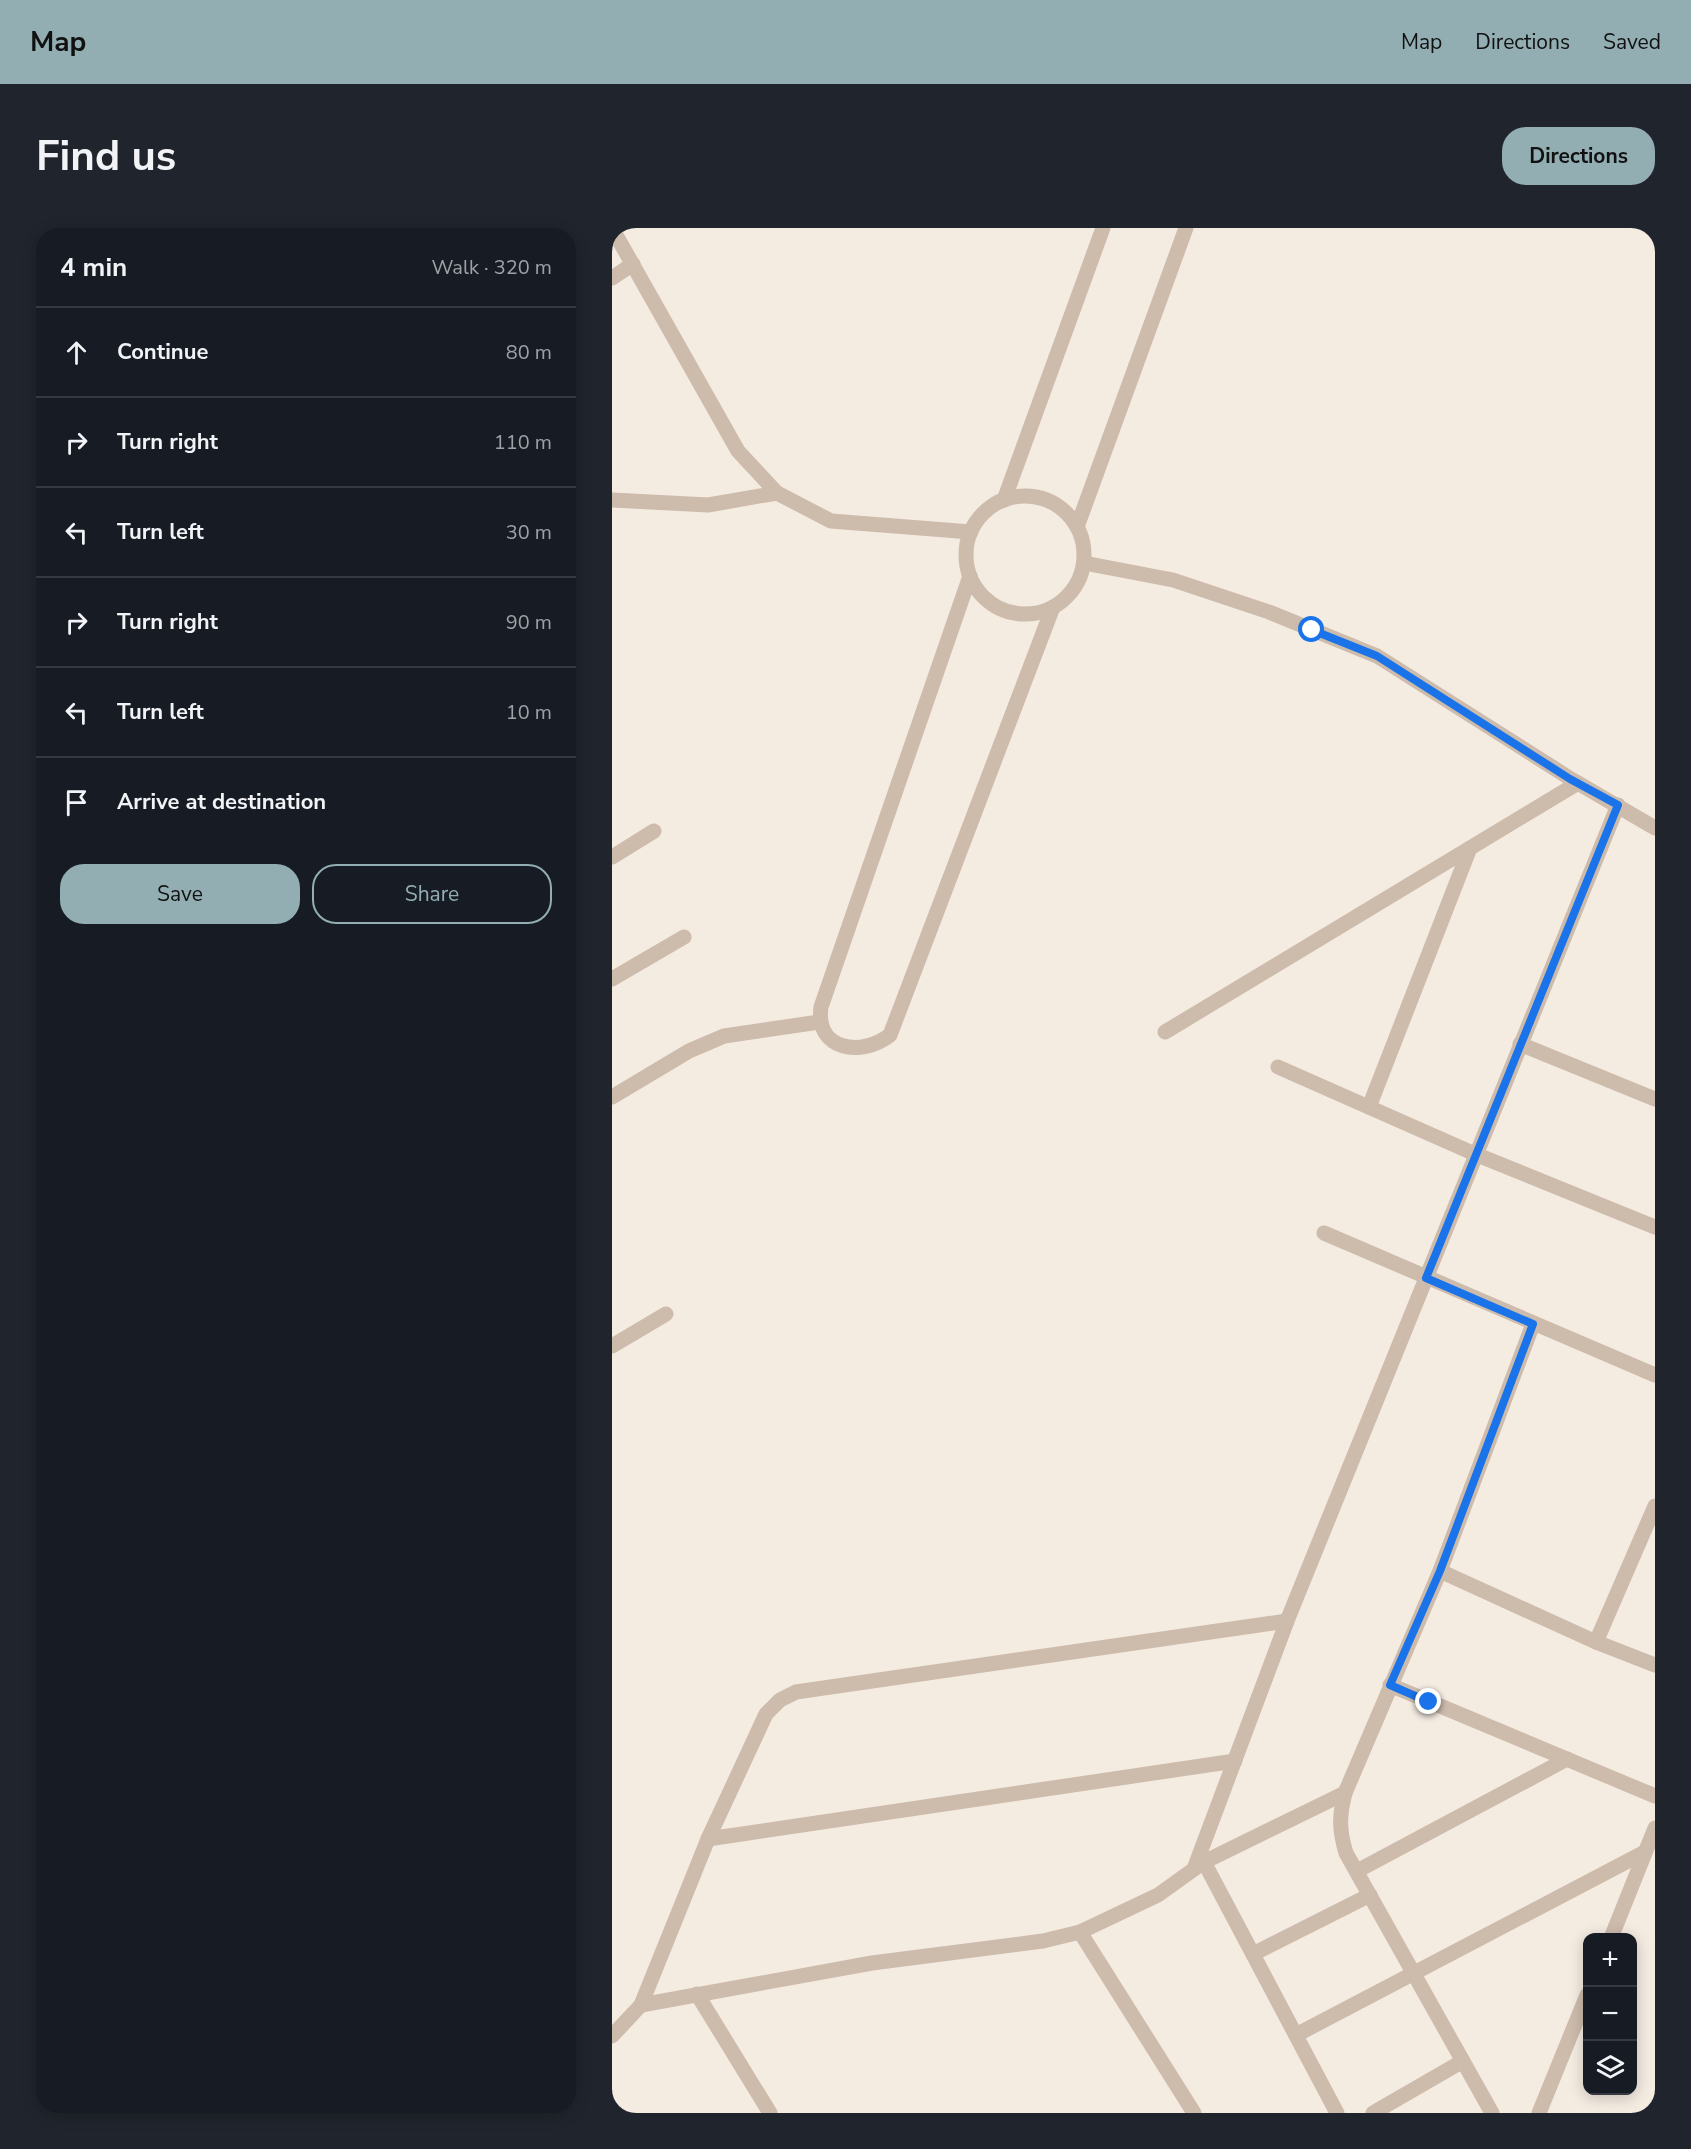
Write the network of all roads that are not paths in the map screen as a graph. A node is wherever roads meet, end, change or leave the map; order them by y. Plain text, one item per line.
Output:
1 (612, 228) edge
2 (1103, 228) edge
3 (1186, 228) edge
4 (633, 264) junction
5 (612, 278) edge
6 (777, 493) junction
7 (612, 500) edge
8 (1004, 500) junction
9 (1077, 527) junction
10 (971, 532) junction
11 (1084, 563) junction
12 (970, 576) junction
13 (1053, 607) junction
14 (1578, 783) junction
15 (1618, 805) junction
16 (1655, 828) edge
17 (654, 831) dead end
18 (1470, 848) junction
19 (612, 857) edge
20 (684, 937) dead end
21 (612, 979) edge
22 (819, 1022) junction
23 (1165, 1032) dead end
24 (1520, 1044) junction
25 (1278, 1067) dead end
26 (612, 1097) edge
27 (1655, 1099) edge
28 (1369, 1107) junction
29 (1475, 1154) junction
30 (1655, 1227) edge
31 (1324, 1233) dead end
32 (1426, 1278) junction
33 (666, 1314) dead end
34 (1533, 1324) junction
35 (612, 1346) edge
36 (1655, 1375) edge
37 (1655, 1506) edge
38 (1440, 1571) junction
39 (1287, 1621) junction
40 (1596, 1642) junction
41 (1655, 1665) edge
42 (1390, 1685) junction
43 (1567, 1759) junction
44 (1234, 1761) junction
45 (1345, 1793) junction
46 (1655, 1796) edge
47 (1655, 1828) edge
48 (708, 1839) junction
49 (1645, 1852) junction
50 (1199, 1865) junction
51 (1357, 1871) junction
52 (1370, 1895) junction
53 (1080, 1932) junction
54 (1613, 1933) edge
55 (1253, 1954) junction
56 (1413, 1972) junction
57 (697, 1994) junction
58 (1583, 2005) edge
59 (641, 2006) junction
60 (1296, 2035) junction
61 (612, 2036) edge
62 (1463, 2061) junction
63 (770, 2113) edge
64 (1194, 2113) edge
65 (1337, 2113) edge
66 (1373, 2113) edge
67 (1492, 2113) edge
68 (1539, 2113) edge

1 - 4 street
2 - 8 street
3 - 9 street
4 - 5 street
4 - 6 street
6 - 7 street
6 - 10 street
8 - 9 street
8 - 10 street
9 - 11 street
10 - 12 street
11 - 13 street
11 - 14 street
12 - 13 street
12 - 22 street
13 - 22 street
14 - 15 street
14 - 18 street
15 - 16 street
15 - 24 street
17 - 19 street
18 - 23 street
18 - 28 street
20 - 21 street
22 - 26 street
24 - 27 street
24 - 29 street
25 - 28 street
28 - 29 street
29 - 30 street
29 - 32 street
31 - 32 street
32 - 34 street
32 - 39 street
33 - 35 street
34 - 36 street
34 - 38 street
37 - 40 street
38 - 40 street
38 - 42 street
39 - 44 street
39 - 48 street
40 - 41 street
42 - 43 street
42 - 45 street
43 - 46 street
43 - 51 street
44 - 48 street
44 - 50 street
45 - 50 street
45 - 51 street
47 - 49 street
48 - 59 street
49 - 54 street
49 - 56 street
50 - 53 street
50 - 55 street
51 - 52 street
52 - 55 street
52 - 56 street
53 - 57 street
53 - 64 street
55 - 60 street
56 - 60 street
56 - 62 street
57 - 59 street
57 - 63 street
58 - 68 street
59 - 61 street
60 - 65 street
62 - 66 street
62 - 67 street

